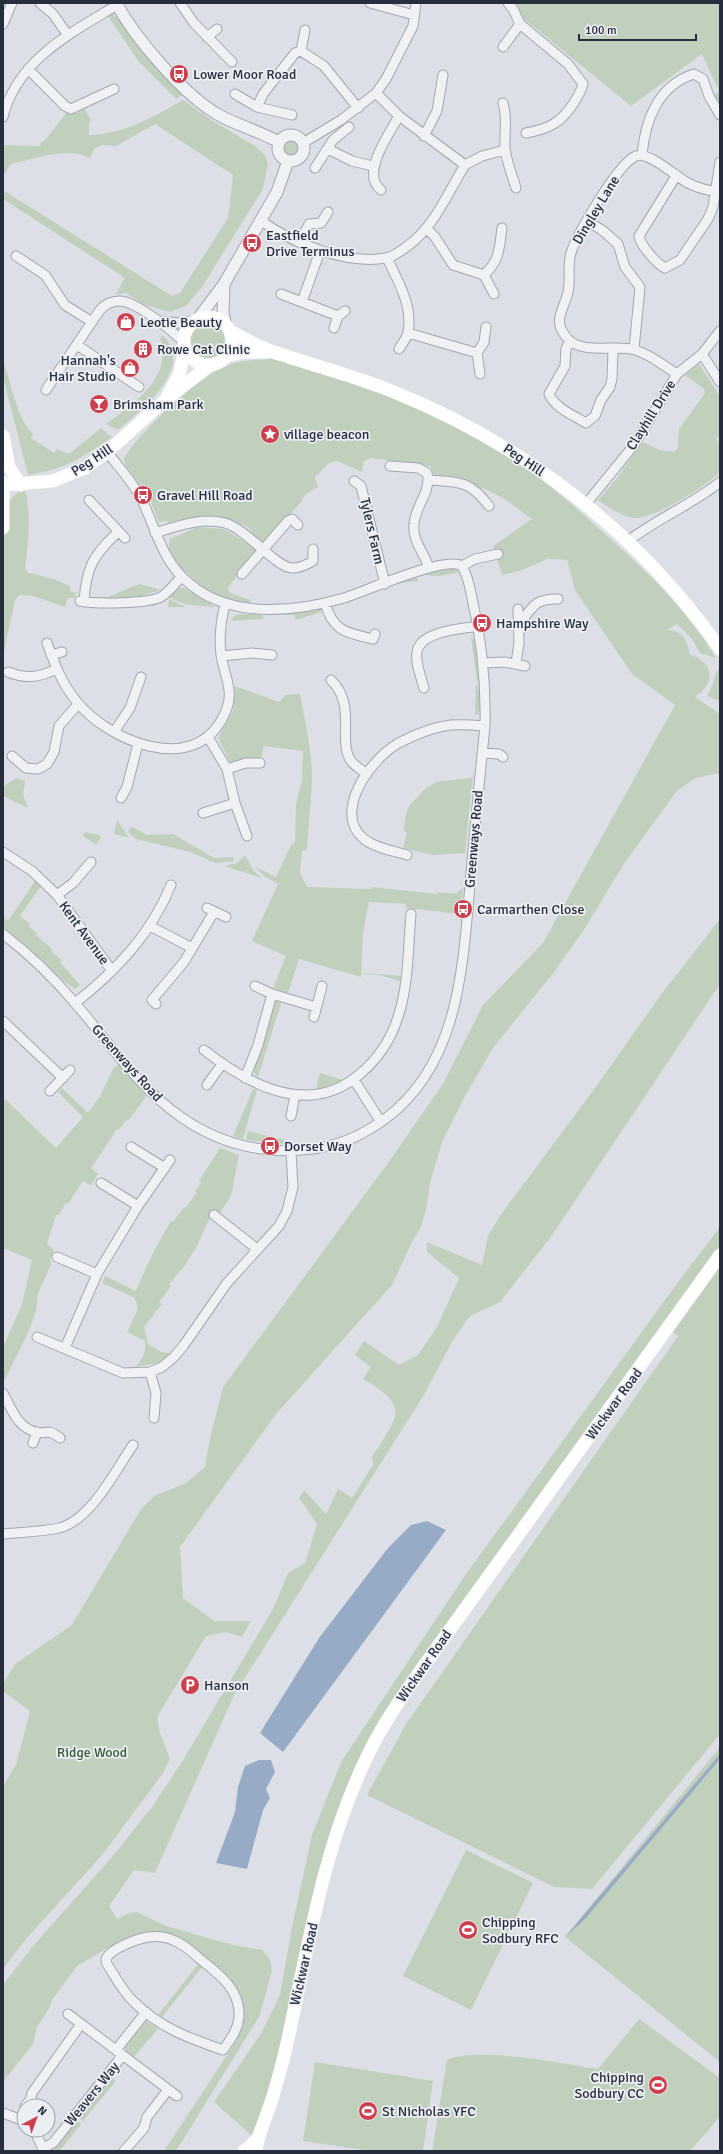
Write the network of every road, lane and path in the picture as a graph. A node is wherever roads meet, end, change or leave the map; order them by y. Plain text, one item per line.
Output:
1 (12, 3) edge
2 (180, 3) edge
3 (370, 3) edge
4 (416, 3) edge
5 (508, 3) edge
6 (116, 4) edge
7 (46, 5) edge
8 (414, 15) junction
9 (3, 24) edge
10 (520, 24) junction
11 (217, 29) dead end
12 (304, 30) dead end
13 (67, 34) junction
14 (207, 37) junction
15 (503, 48) dead end
16 (301, 51) junction
17 (232, 62) dead end
18 (28, 69) junction
19 (443, 75) dead end
20 (114, 89) dead end
21 (376, 93) junction
22 (235, 94) dead end
23 (502, 103) dead end
24 (257, 107) junction
25 (358, 108) junction
26 (4, 111) edge
27 (292, 115) dead end
28 (720, 115) edge
29 (399, 116) junction
30 (349, 128) dead end
31 (526, 133) dead end
32 (424, 136) junction
33 (279, 142) junction
34 (303, 143) junction
35 (328, 149) junction
36 (505, 150) junction
37 (642, 155) junction
38 (288, 161) junction
39 (720, 162) edge
40 (465, 165) junction
41 (373, 166) junction
42 (315, 168) dead end
43 (676, 176) junction
44 (516, 188) dead end
45 (381, 190) dead end
46 (718, 192) edge
47 (328, 212) dead end
48 (260, 220) junction
49 (587, 221) junction
50 (426, 228) junction
51 (502, 228) dead end
52 (300, 241) junction
53 (320, 251) junction
54 (16, 256) dead end
55 (387, 258) junction
56 (484, 275) junction
57 (224, 284) junction
58 (281, 294) dead end
59 (494, 294) dead end
60 (302, 302) junction
61 (195, 320) junction
62 (158, 321) junction
63 (92, 322) junction
64 (486, 327) dead end
65 (228, 328) junction
66 (334, 328) dead end
67 (720, 331) edge
68 (408, 333) junction
69 (570, 341) junction
70 (77, 345) junction
71 (184, 345) junction
72 (399, 349) dead end
73 (634, 349) junction
74 (613, 350) junction
75 (273, 352) junction
76 (477, 353) junction
77 (702, 354) junction
78 (226, 356) junction
79 (210, 365) junction
80 (480, 374) dead end
81 (677, 374) junction
82 (720, 382) edge
83 (140, 387) dead end
84 (46, 390) dead end
85 (165, 400) junction
86 (3, 436) edge
87 (107, 452) junction
88 (390, 466) dead end
89 (429, 480) junction
90 (354, 481) dead end
91 (3, 482) edge
92 (720, 482) edge
93 (21, 485) junction
94 (3, 486) edge
95 (89, 500) dead end
96 (586, 504) junction
97 (489, 506) dead end
98 (298, 525) dead end
99 (3, 528) edge
100 (155, 533) junction
101 (628, 541) junction
102 (263, 548) junction
103 (313, 549) dead end
104 (498, 554) dead end
105 (462, 566) junction
106 (429, 568) junction
107 (242, 574) dead end
108 (181, 577) junction
109 (385, 584) junction
110 (558, 599) dead end
111 (326, 603) junction
112 (225, 604) junction
113 (518, 610) dead end
114 (523, 619) junction
115 (479, 626) junction
116 (375, 634) dead end
117 (47, 643) dead end
118 (720, 649) edge
119 (62, 652) dead end
120 (268, 652) dead end
121 (51, 655) junction
122 (222, 656) junction
123 (484, 663) junction
124 (56, 669) junction
125 (8, 672) dead end
126 (141, 677) dead end
127 (331, 680) dead end
128 (425, 683) dead end
129 (78, 704) junction
130 (484, 726) junction
131 (114, 732) junction
132 (208, 737) junction
133 (138, 744) junction
134 (482, 753) junction
135 (12, 756) dead end
136 (503, 757) dead end
137 (260, 763) dead end
138 (227, 769) junction
139 (367, 774) junction
140 (122, 798) dead end
141 (236, 803) junction
142 (203, 813) dead end
143 (248, 836) dead end
144 (3, 852) edge
145 (407, 855) dead end
146 (92, 862) dead end
147 (171, 885) dead end
148 (57, 895) junction
149 (411, 914) dead end
150 (226, 917) dead end
151 (150, 926) junction
152 (4, 937) edge
153 (192, 948) junction
154 (112, 971) junction
155 (255, 986) dead end
156 (322, 986) dead end
157 (272, 994) junction
158 (75, 1003) junction
159 (156, 1004) dead end
160 (316, 1007) junction
161 (314, 1017) dead end
162 (3, 1021) edge
163 (204, 1050) dead end
164 (222, 1064) junction
165 (70, 1070) dead end
166 (63, 1078) junction
167 (245, 1078) junction
168 (354, 1080) junction
169 (207, 1085) dead end
170 (50, 1092) dead end
171 (295, 1095) junction
172 (291, 1116) dead end
173 (381, 1122) junction
174 (130, 1147) dead end
175 (291, 1152) junction
176 (101, 1183) dead end
177 (138, 1206) junction
178 (220, 1217) dead end
179 (257, 1249) junction
180 (720, 1255) edge
181 (56, 1257) dead end
182 (97, 1274) junction
183 (37, 1337) dead end
184 (65, 1348) junction
185 (150, 1372) junction
186 (3, 1393) edge
187 (154, 1418) dead end
188 (37, 1432) junction
189 (60, 1438) dead end
190 (33, 1443) dead end
191 (133, 1445) dead end
192 (3, 1534) edge
193 (146, 2012) junction
194 (68, 2014) dead end
195 (81, 2024) junction
196 (119, 2053) junction
197 (168, 2090) junction
198 (176, 2096) dead end
199 (31, 2098) edge
200 (3, 2113) edge
201 (16, 2118) edge
202 (38, 2138) edge
203 (256, 2145) edge
204 (44, 2150) edge
205 (124, 2151) edge
206 (244, 2151) edge

1 - 9 street
2 - 14 street
3 - 8 street
4 - 8 street
5 - 10 street
6 - 13 street
6 - 33 street
7 - 13 street
8 - 21 street
10 - 15 street
10 - 31 street
11 - 14 street
12 - 16 street
13 - 18 street
14 - 17 street
16 - 24 street
16 - 25 street
18 - 20 street
18 - 26 street
19 - 32 street
21 - 25 street
21 - 29 street
22 - 24 street
23 - 36 street
24 - 27 street
25 - 34 street
28 - 37 street
29 - 32 street
29 - 41 street
30 - 35 street
32 - 40 street
33 - 34 street
33 - 38 street
34 - 38 street
35 - 41 street
35 - 42 street
36 - 40 street
36 - 44 street
37 - 43 street
37 - 49 street, Dingley Lane
38 - 48 street
39 - 46 street
40 - 50 street
41 - 45 street
43 - 46 street
43 - 46 street
47 - 52 street
48 - 52 street
48 - 57 street
49 - 69 street, Dingley Lane
49 - 73 street
50 - 55 street
50 - 56 street
51 - 56 street
52 - 53 street
53 - 55 street
53 - 60 street
54 - 63 street
55 - 68 street
56 - 59 street
57 - 61 street
57 - 65 street
58 - 60 street
60 - 66 street
61 - 62 street
61 - 65 main road
61 - 71 main road
62 - 63 street
62 - 71 street
63 - 70 street
64 - 76 street
65 - 75 main road
65 - 78 main road
67 - 77 street, Clayhill Drive
68 - 72 street
68 - 76 street
69 - 74 street
69 - 74 street
70 - 83 street
70 - 84 street
71 - 79 main road
71 - 85 main road, Peg Hill
73 - 74 street
73 - 81 street
75 - 78 main road
75 - 96 main road, Peg Hill
76 - 80 street
77 - 81 street, Clayhill Drive
77 - 82 street
78 - 79 main road
79 - 85 main road, Peg Hill
81 - 96 street, Clayhill Drive
85 - 87 main road, Peg Hill
86 - 93 main road
87 - 93 main road, Peg Hill
87 - 100 street
88 - 89 street
89 - 97 street
89 - 106 street
90 - 109 street, Tylers Farm
91 - 94 main road
92 - 101 street
93 - 94 main road, Peg Hill
94 - 99 main road
95 - 108 street
96 - 101 main road, Peg Hill
98 - 102 street
100 - 102 street
100 - 108 street
101 - 118 main road, Peg Hill
102 - 103 street
102 - 107 street
104 - 105 street
105 - 106 street
105 - 115 street, Greenways Road
106 - 109 street
108 - 112 street
109 - 111 street
110 - 114 street
111 - 112 street
111 - 116 street
112 - 122 street
113 - 114 street
114 - 123 street
115 - 123 street, Greenways Road
115 - 128 street
117 - 121 street
119 - 121 street
120 - 122 street
121 - 124 street
122 - 132 street
123 - 130 street, Greenways Road
124 - 125 street
124 - 129 street
126 - 131 street
127 - 139 street
129 - 131 street
129 - 135 street
130 - 134 street, Greenways Road
130 - 139 street
131 - 133 street
132 - 133 street
132 - 138 street
133 - 140 street
134 - 136 street
134 - 173 street, Greenways Road
137 - 138 street
138 - 141 street
139 - 145 street
141 - 142 street
141 - 143 street
144 - 148 street, Kent Avenue
146 - 148 street, Kent Avenue
147 - 151 street, Kent Avenue
148 - 154 street, Kent Avenue
149 - 168 street
150 - 153 street
151 - 153 street
151 - 154 street, Kent Avenue
152 - 158 street, Greenways Road
153 - 159 street
154 - 158 street, Kent Avenue
155 - 157 street
156 - 160 street
157 - 160 street
157 - 167 street
158 - 175 street, Greenways Road
160 - 161 street
162 - 166 street
163 - 164 street
164 - 167 street
164 - 169 street
165 - 166 street
166 - 170 street
167 - 171 street
168 - 171 street
168 - 173 street
171 - 172 street
173 - 175 street, Greenways Road
174 - 177 street
175 - 179 street
176 - 177 street
177 - 182 street
178 - 179 street
179 - 185 street
180 - 203 main road, Wickwar Road
181 - 182 street
182 - 184 street
183 - 184 street
184 - 185 street
185 - 187 street
186 - 188 street
188 - 189 street
188 - 190 street
191 - 192 street
193 - 193 street
193 - 196 street, Weavers Way
194 - 195 street, Weavers Way
195 - 196 street, Weavers Way
195 - 199 street
196 - 197 street, Weavers Way
196 - 204 street, Weavers Way
197 - 198 street, Weavers Way
197 - 205 street
200 - 201 street
202 - 204 street
203 - 206 main road, Wickwar Road

